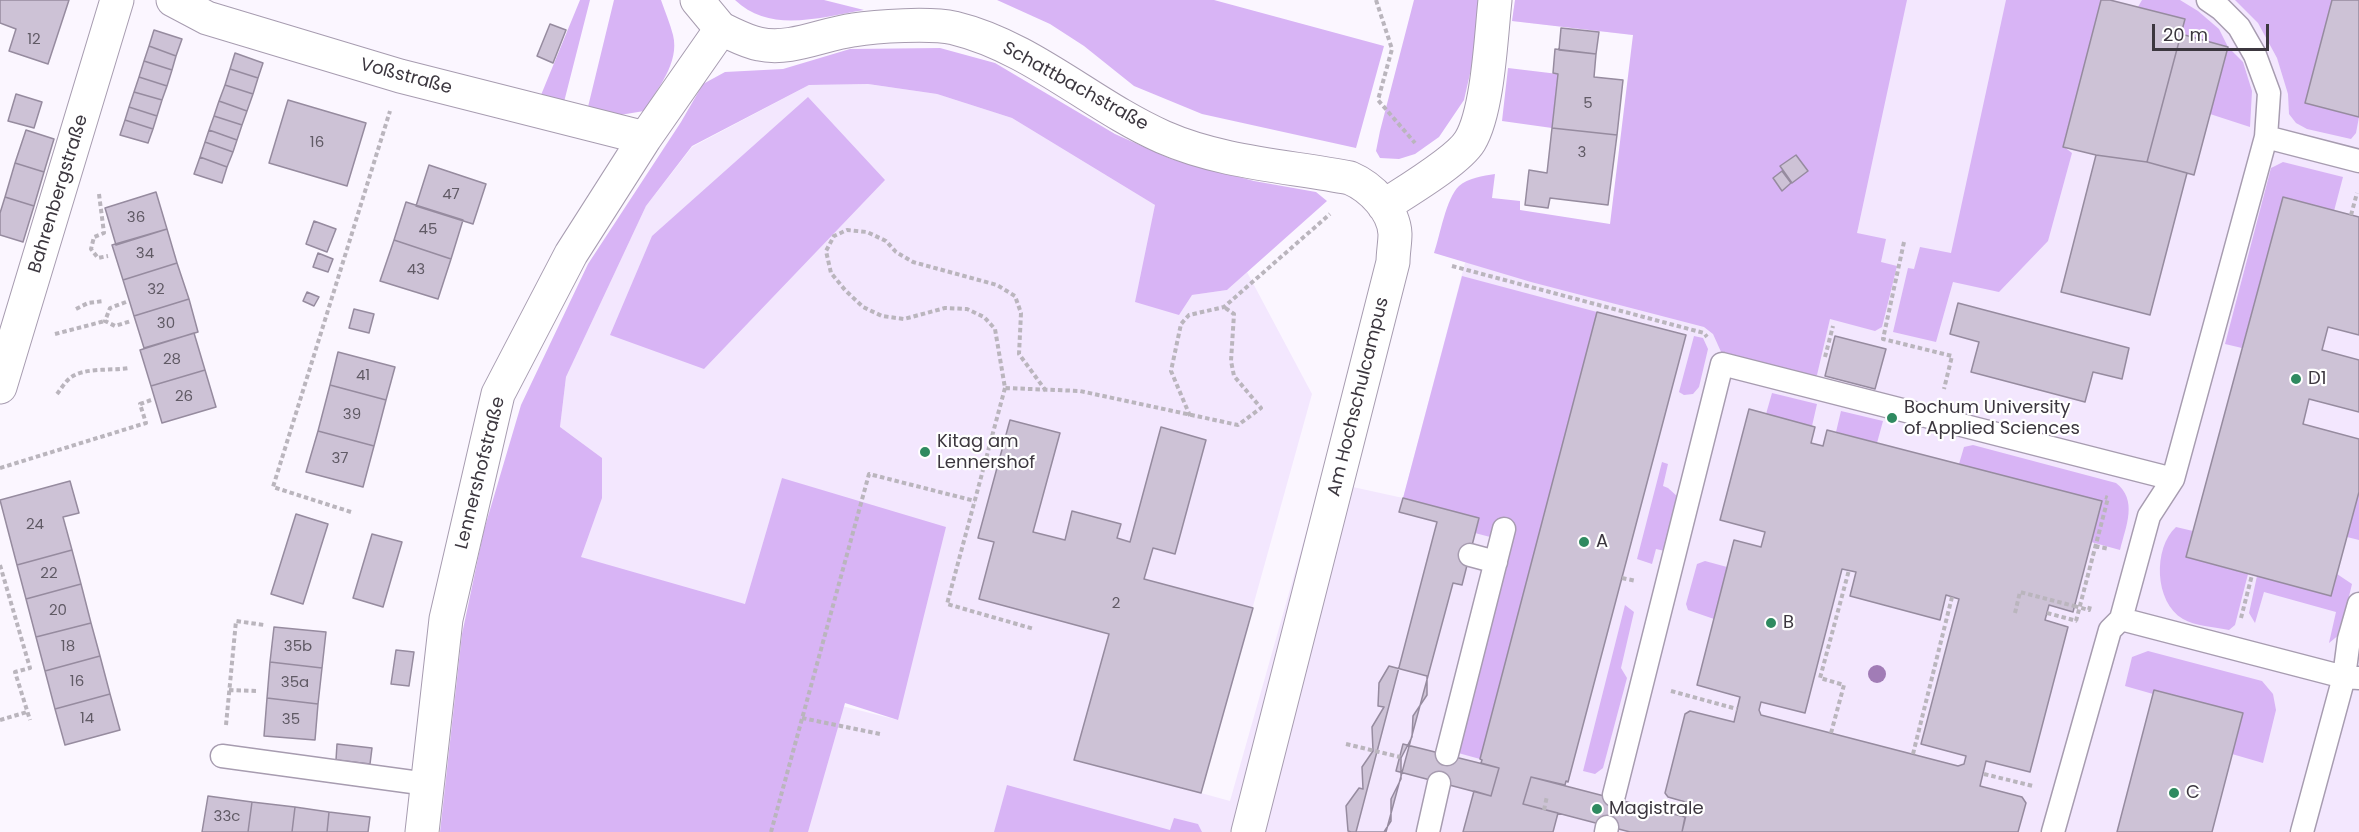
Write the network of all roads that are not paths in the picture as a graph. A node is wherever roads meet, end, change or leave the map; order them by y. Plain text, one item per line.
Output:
1 (117, 0) edge
2 (173, 0) edge
3 (697, 0) edge
4 (1495, 0) edge
5 (2208, 0) edge
6 (721, 29) junction
7 (2266, 137) junction
8 (645, 138) junction
9 (2359, 161) edge
10 (1384, 206) junction
11 (0, 387) edge
12 (2173, 479) junction
13 (1504, 529) dead end
14 (1470, 555) dead end
15 (1496, 562) junction
16 (2359, 604) edge
17 (2121, 619) junction
18 (2352, 678) edge
19 (1447, 754) dead end
20 (222, 756) road end
21 (1439, 783) dead end
22 (427, 784) junction
23 (1614, 795) dead end
24 (422, 832) edge
25 (1248, 832) edge
26 (1428, 832) edge
27 (2052, 832) edge
28 (2302, 832) edge

1 - 11 street, Bahrenbergstraße
2 - 8 street, Voßstraße
3 - 6 street, Schattbachstraße
4 - 10 street
5 - 7 lane
6 - 8 street, Lennershofstraße
6 - 10 street, Schattbachstraße
7 - 9 lane
7 - 12 lane
8 - 22 street, Lennershofstraße
10 - 25 street, Am Hochschulcampus
12 - 17 lane
12 - 23 lane
13 - 15 lane
14 - 15 lane
15 - 19 lane
16 - 18 lane
17 - 18 lane
17 - 27 lane
18 - 28 lane
20 - 22 lane
21 - 26 lane
22 - 24 street, Lennershofstraße

